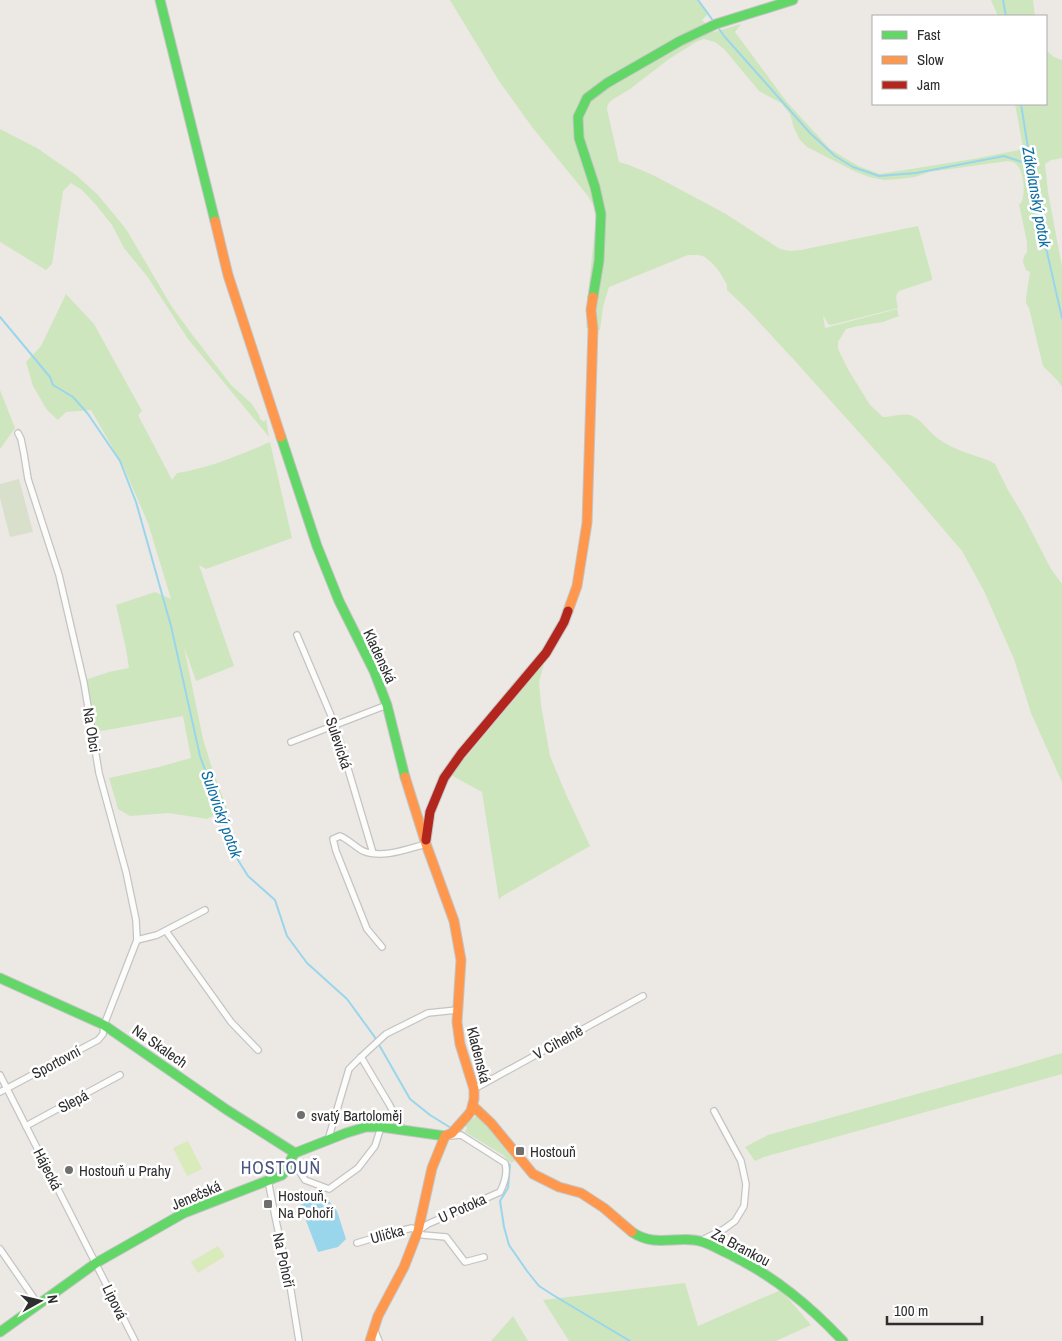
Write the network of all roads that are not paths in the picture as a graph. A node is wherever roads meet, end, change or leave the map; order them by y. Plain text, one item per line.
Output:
1 (160, 0) edge
2 (793, 0) edge
3 (18, 434) dead end
4 (297, 635) dead end
5 (387, 705) junction
6 (335, 725) junction
7 (291, 742) dead end
8 (426, 844) junction
9 (373, 853) junction
10 (205, 910) dead end
11 (166, 931) junction
12 (137, 940) junction
13 (382, 947) dead end
14 (0, 978) edge
15 (642, 996) dead end
16 (457, 1010) junction
17 (104, 1025) junction
18 (258, 1050) dead end
19 (360, 1057) junction
20 (0, 1075) edge
21 (120, 1076) dead end
22 (7, 1088) junction
23 (474, 1089) junction
24 (0, 1092) edge
25 (473, 1106) junction
26 (714, 1111) dead end
27 (26, 1126) junction
28 (381, 1126) junction
29 (403, 1130) junction
30 (445, 1136) junction
31 (328, 1140) junction
32 (293, 1156) junction
33 (268, 1180) junction
34 (418, 1231) junction
35 (700, 1241) junction
36 (357, 1243) dead end
37 (0, 1249) edge
38 (484, 1257) dead end
39 (96, 1263) junction
40 (38, 1304) junction
41 (374, 1329) junction
42 (0, 1332) edge
43 (134, 1341) edge
44 (299, 1341) edge
45 (370, 1341) edge
46 (379, 1341) edge
47 (843, 1341) edge

1 - 5 street, Kladenská
2 - 8 street, Kladenská
3 - 12 street, Na Obci
4 - 6 street, Sulevická
5 - 6 street
5 - 8 street, Kladenská
6 - 7 street
6 - 9 street, Sulevická
8 - 9 street
8 - 16 street, Kladenská
9 - 13 street
10 - 11 street
11 - 12 street
11 - 18 street
12 - 17 street, Na Obci
14 - 17 street, Na Skalech
15 - 23 street, V Cihelně
16 - 19 street
16 - 23 street, Kladenská
17 - 22 street, Sportovní
17 - 32 street, Na Skalech
19 - 29 street
19 - 31 street
20 - 22 street, Hájecká
21 - 27 street, Slepá
22 - 24 street, Sportovní
22 - 27 street, Hájecká
23 - 25 street, Kladenská
25 - 30 street, Kladenská
25 - 35 street, Za Brankou
26 - 35 street
27 - 39 street, Hájecká
28 - 29 street
28 - 31 street
28 - 32 street
29 - 30 street
30 - 34 street, Kladenská
30 - 34 street, U Potoka
31 - 32 street
32 - 33 street, Jenečská
33 - 39 street, Jenečská
33 - 44 street, Na Pohoří
34 - 36 street, Ulička
34 - 38 street
34 - 41 street, Kladenská
35 - 47 street, Za Brankou
37 - 40 street
39 - 40 street, Jenečská
39 - 43 street, Lipová
40 - 42 street, Jenečská
41 - 45 street, Kladenská
41 - 46 street

